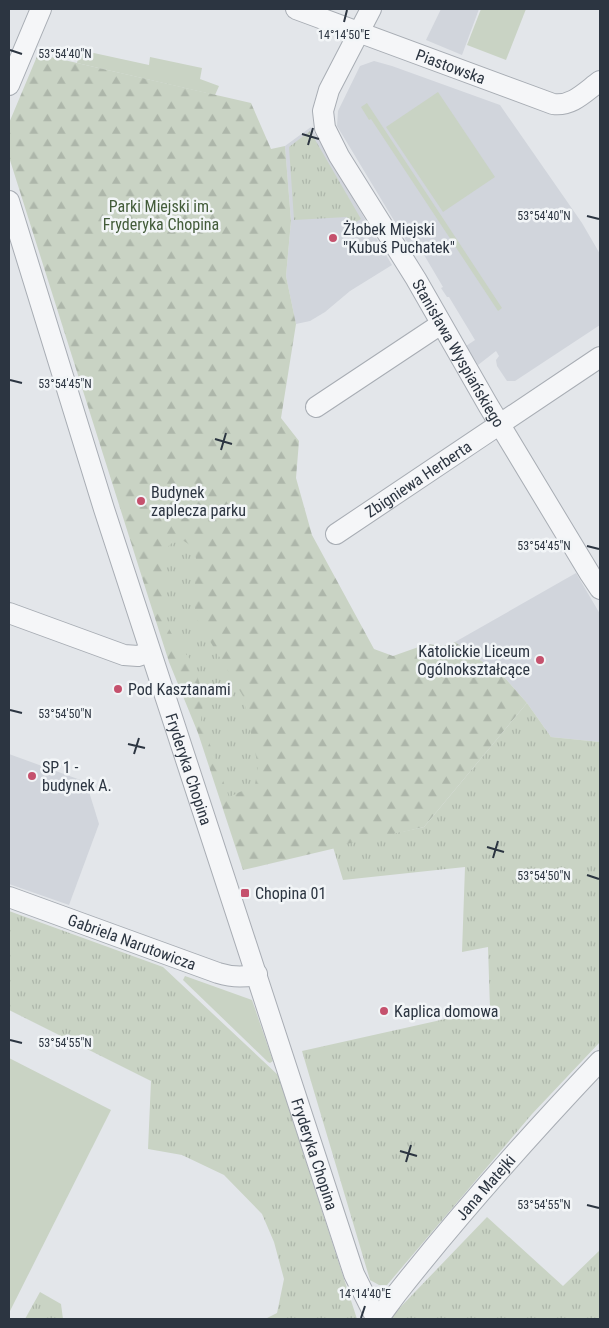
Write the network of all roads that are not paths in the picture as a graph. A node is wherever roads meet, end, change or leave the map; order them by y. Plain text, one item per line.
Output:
1 (41, 9) edge
2 (296, 9) edge
3 (371, 9) edge
4 (358, 33) junction
5 (9, 85) edge
6 (598, 87) edge
7 (10, 208) edge
8 (441, 324) junction
9 (600, 357) edge
10 (316, 407) dead end
11 (500, 424) junction
12 (336, 534) dead end
13 (600, 589) edge
14 (9, 613) edge
15 (150, 652) junction
16 (9, 897) edge
17 (257, 974) junction
18 (600, 1061) edge
19 (378, 1318) edge

1 - 5 street
2 - 4 street, Piastowska
3 - 4 street, Stanisława Wyspiańskiego
4 - 6 street, Piastowska
4 - 8 street, Stanisława Wyspiańskiego
7 - 15 street, Fryderyka Chopina
8 - 10 street
8 - 11 street, Stanisława Wyspiańskiego
9 - 11 street, Zbigniewa Herberta
11 - 12 street, Zbigniewa Herberta
11 - 13 street, Stanisława Wyspiańskiego
14 - 15 street
15 - 17 street, Fryderyka Chopina
16 - 17 street, Gabriela Narutowicza
17 - 19 street, Fryderyka Chopina
18 - 19 street, Jana Matejki

